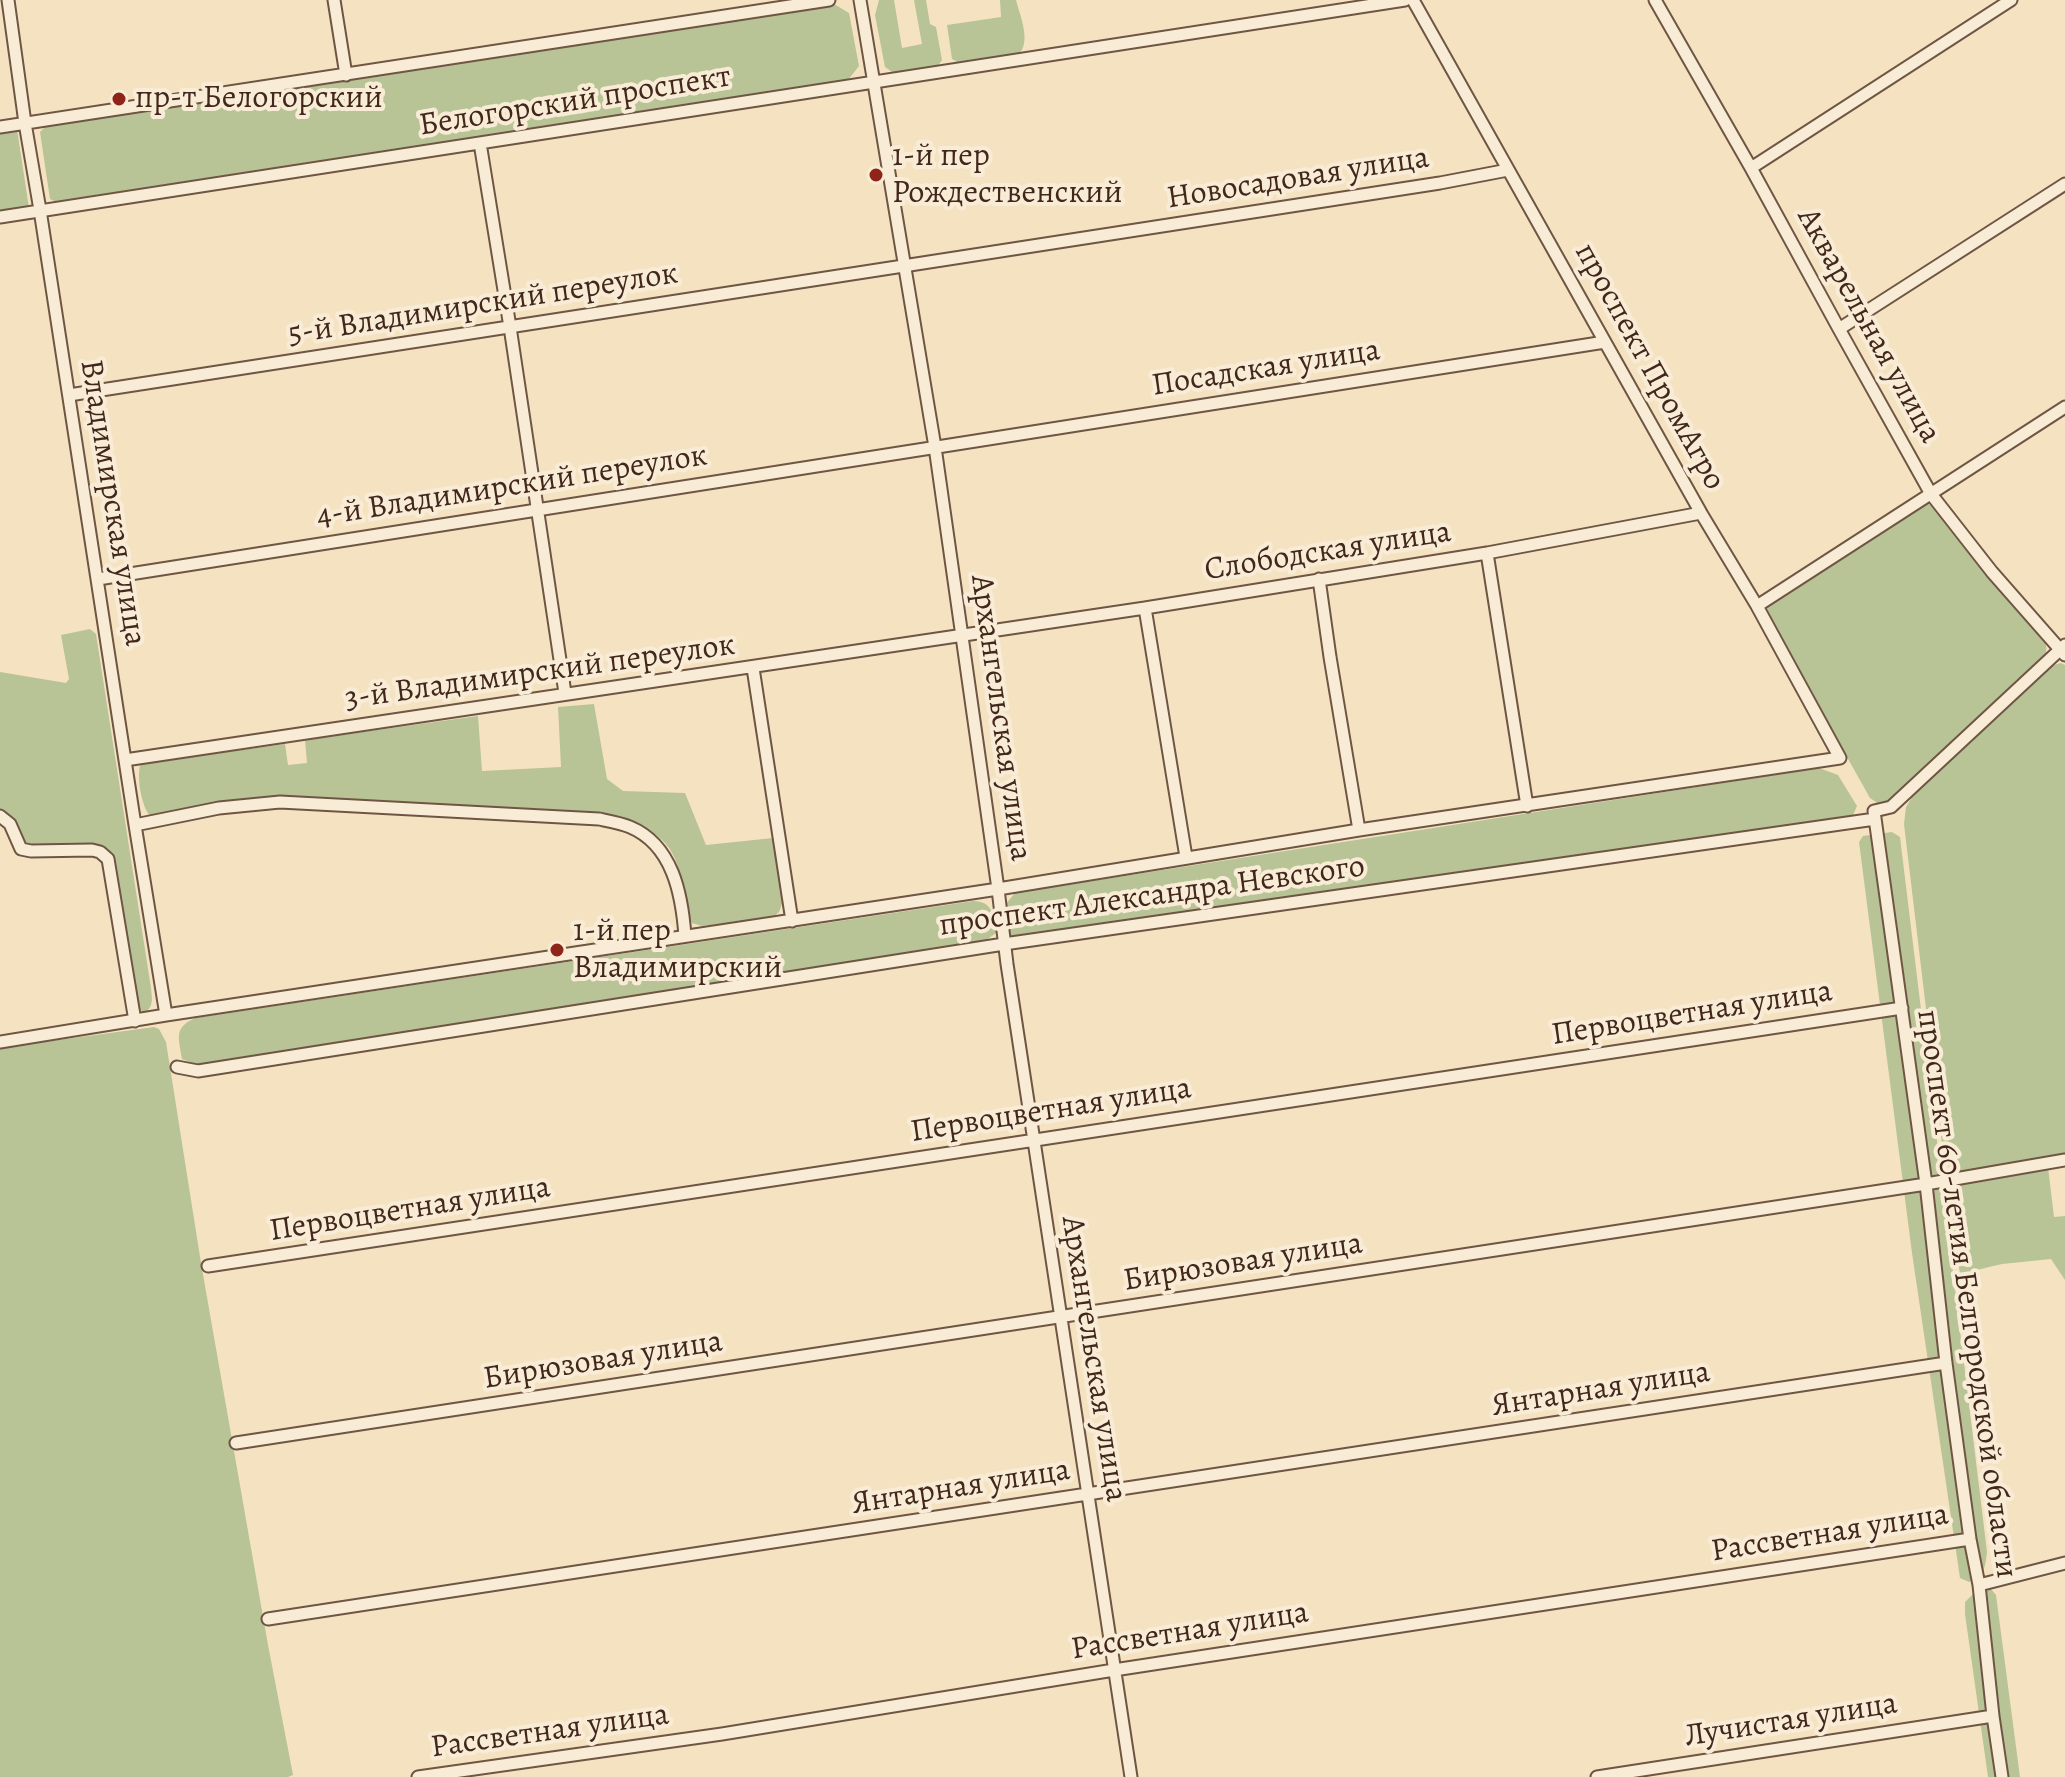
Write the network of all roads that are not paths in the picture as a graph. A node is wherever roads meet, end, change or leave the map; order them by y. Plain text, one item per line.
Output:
1 (8, 0) edge
2 (334, 0) edge
3 (829, 0) edge
4 (860, 0) edge
5 (1405, 0) edge
6 (1413, 0) edge
7 (2011, 0) edge
8 (1659, 1) edge
9 (346, 75) junction
10 (874, 82) junction
11 (25, 123) junction
12 (0, 127) edge
13 (480, 143) junction
14 (1751, 168) junction
15 (1508, 170) junction
16 (2065, 184) edge
17 (40, 210) junction
18 (0, 217) edge
19 (906, 267) junction
20 (510, 327) junction
21 (1839, 329) junction
22 (1605, 342) junction
23 (69, 395) junction
24 (2065, 407) edge
25 (935, 447) junction
26 (1931, 494) junction
27 (538, 510) junction
28 (1701, 513) junction
29 (1487, 553) junction
30 (98, 579) junction
31 (1319, 579) junction
32 (1757, 606) junction
33 (1145, 608) junction
34 (961, 634) junction
35 (2063, 650) edge
36 (753, 668) junction
37 (565, 693) junction
38 (1840, 758) joint
39 (125, 760) junction
40 (1527, 806) junction
41 (0, 816) edge
42 (1875, 819) junction
43 (135, 825) junction
44 (1359, 830) junction
45 (1186, 857) junction
46 (998, 889) junction
47 (792, 921) junction
48 (685, 936) junction
49 (1004, 944) junction
50 (1902, 1008) junction
51 (166, 1015) junction
52 (135, 1021) junction
53 (0, 1042) edge
54 (177, 1067) dead end
55 (1033, 1140) junction
56 (2065, 1160) edge
57 (1926, 1184) junction
58 (208, 1266) dead end
59 (1062, 1317) junction
60 (1946, 1363) junction
61 (236, 1443) dead end
62 (1088, 1495) junction
63 (1970, 1539) junction
64 (2065, 1563) edge
65 (1979, 1585) junction
66 (268, 1619) dead end
67 (1114, 1670) junction
68 (1993, 1716) junction
69 (418, 1777) edge
70 (1131, 1777) edge
71 (1597, 1777) edge
72 (2002, 1777) edge

1 - 11 street, Владимирская улица
2 - 9 street
3 - 9 street, Белогорский проспект
4 - 10 street, Архангельская улица
5 - 10 street, Белогорский проспект
6 - 15 street, проспект ПромАгро
7 - 14 street
8 - 14 street, Акварельная улица
9 - 11 street, Белогорский проспект
10 - 13 street, Белогорский проспект
10 - 19 street, Архангельская улица
11 - 12 street, Белогорский проспект
11 - 17 street, Владимирская улица
13 - 17 street, Белогорский проспект
13 - 20 street
14 - 21 street, Акварельная улица
15 - 19 street, Новосадовая улица
15 - 22 street, проспект ПромАгро
16 - 21 street
17 - 18 street, Белогорский проспект
17 - 23 street, Владимирская улица
19 - 20 street, 5-й Владимирский переулок
19 - 25 street, Архангельская улица
20 - 23 street, 5-й Владимирский переулок
20 - 27 street
21 - 26 street, Акварельная улица
22 - 25 street, Посадская улица
22 - 28 street, проспект ПромАгро
23 - 30 street, Владимирская улица
24 - 26 street
25 - 27 street, 4-й Владимирский переулок
25 - 34 street, Архангельская улица
26 - 32 street
26 - 35 street, Акварельная улица
27 - 30 street, 4-й Владимирский переулок
27 - 37 street
28 - 29 street, Слободская улица
28 - 32 street, проспект ПромАгро
29 - 31 street, Слободская улица
29 - 40 street
30 - 39 street, Владимирская улица
31 - 33 street, Слободская улица
31 - 44 street
32 - 38 street, проспект ПромАгро
33 - 34 street, Слободская улица
33 - 45 street
34 - 36 street, 3-й Владимирский переулок
34 - 46 street, Архангельская улица
35 - 42 street
36 - 37 street, 3-й Владимирский переулок
36 - 47 street
37 - 39 street, 3-й Владимирский переулок
38 - 40 street, проспект Александра Невского
39 - 43 street, Владимирская улица
40 - 44 street, проспект Александра Невского
41 - 52 street
42 - 49 street, проспект Александра Невского
42 - 50 street, проспект 60-летия Белгородской области
43 - 48 street
43 - 51 street, Владимирская улица
44 - 45 street, проспект Александра Невского
45 - 46 street, проспект Александра Невского
46 - 47 street, проспект Александра Невского
46 - 49 street, Архангельская улица
47 - 48 street, проспект Александра Невского
48 - 51 street, проспект Александра Невского
49 - 54 street, проспект Александра Невского
49 - 55 street, Архангельская улица
50 - 55 street, Первоцветная улица
50 - 57 street, проспект 60-летия Белгородской области
51 - 52 street, проспект Александра Невского
52 - 53 street, проспект Александра Невского
55 - 58 street, Первоцветная улица
55 - 59 street, Архангельская улица
56 - 57 street, Бирюзовая улица
57 - 59 street, Бирюзовая улица
57 - 60 street, проспект 60-летия Белгородской области
59 - 61 street, Бирюзовая улица
59 - 62 street, Архангельская улица
60 - 62 street, Янтарная улица
60 - 63 street, проспект 60-летия Белгородской области
62 - 66 street, Янтарная улица
62 - 67 street, Архангельская улица
63 - 65 street, проспект 60-летия Белгородской области
63 - 67 street, Рассветная улица
64 - 65 street
65 - 68 street, проспект 60-летия Белгородской области
67 - 69 street, Рассветная улица
67 - 70 street, Архангельская улица
68 - 71 street, Лучистая улица
68 - 72 street, проспект 60-летия Белгородской области

